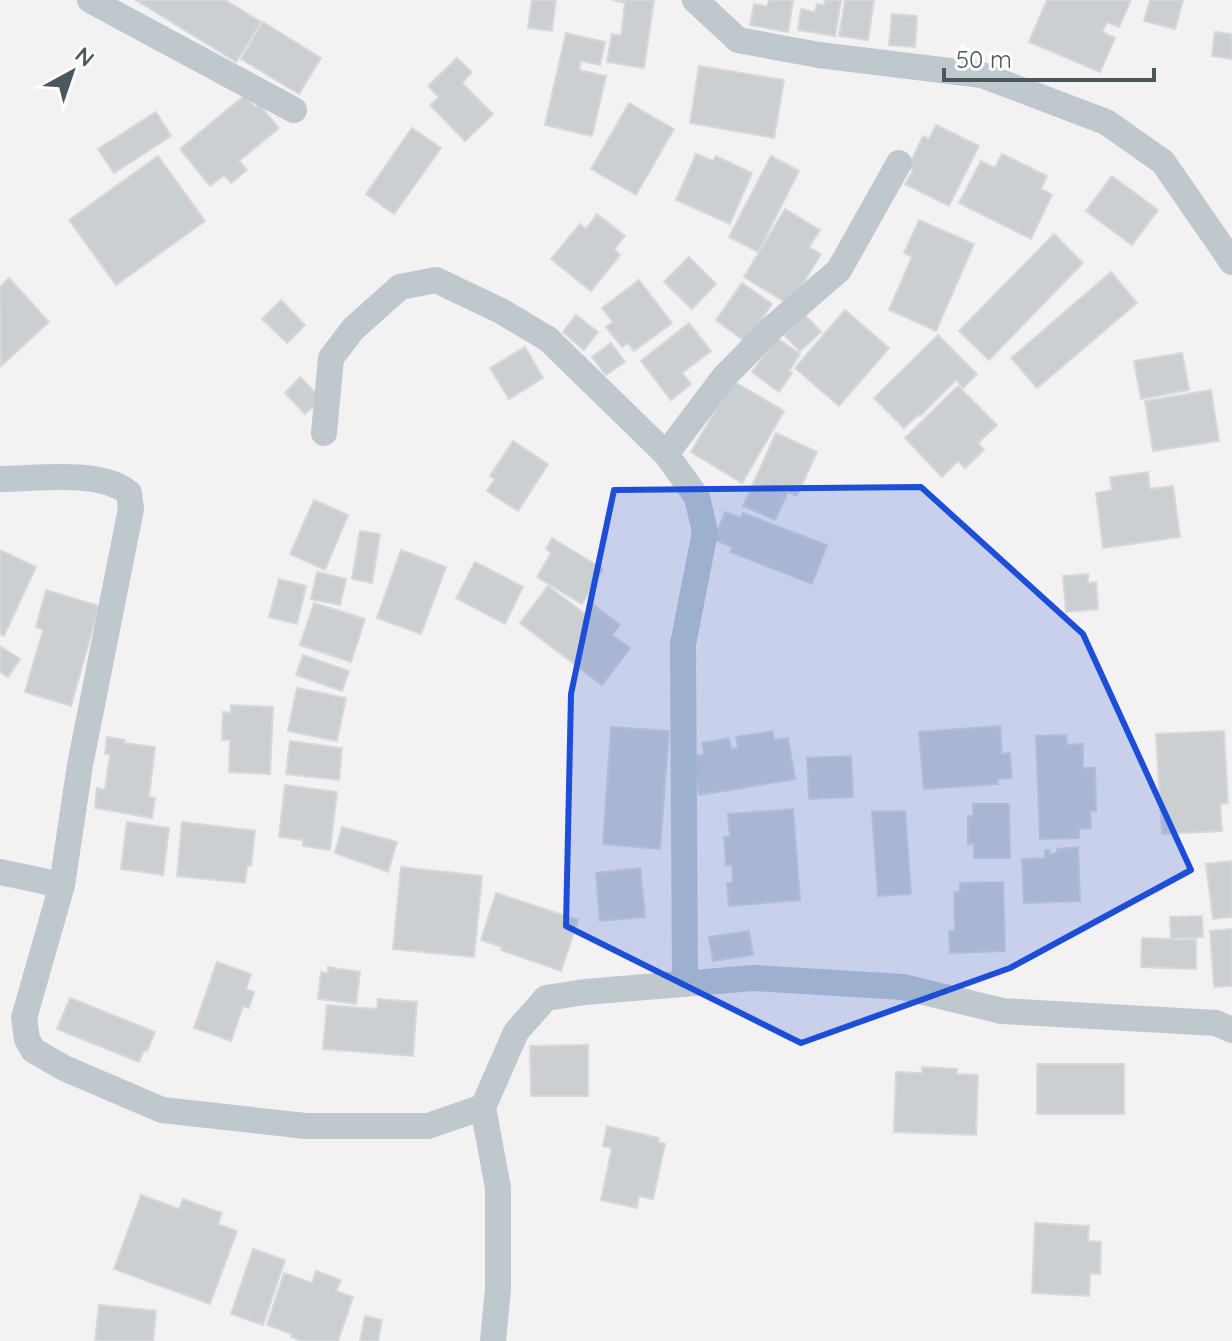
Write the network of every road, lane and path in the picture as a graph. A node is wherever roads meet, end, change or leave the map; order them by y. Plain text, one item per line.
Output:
1 (90, 0) edge
2 (695, 0) edge
3 (294, 110) dead end
4 (899, 163) dead end
5 (1232, 262) edge
6 (324, 433) dead end
7 (666, 454) junction
8 (0, 479) edge
9 (0, 872) edge
10 (62, 885) junction
11 (685, 984) junction
12 (1232, 1030) edge
13 (483, 1107) junction
14 (493, 1341) edge

1 - 3 street
2 - 5 street
4 - 7 street
6 - 7 street
7 - 11 street
8 - 10 street
9 - 10 street
10 - 13 street
11 - 12 street
11 - 13 street
13 - 14 street

